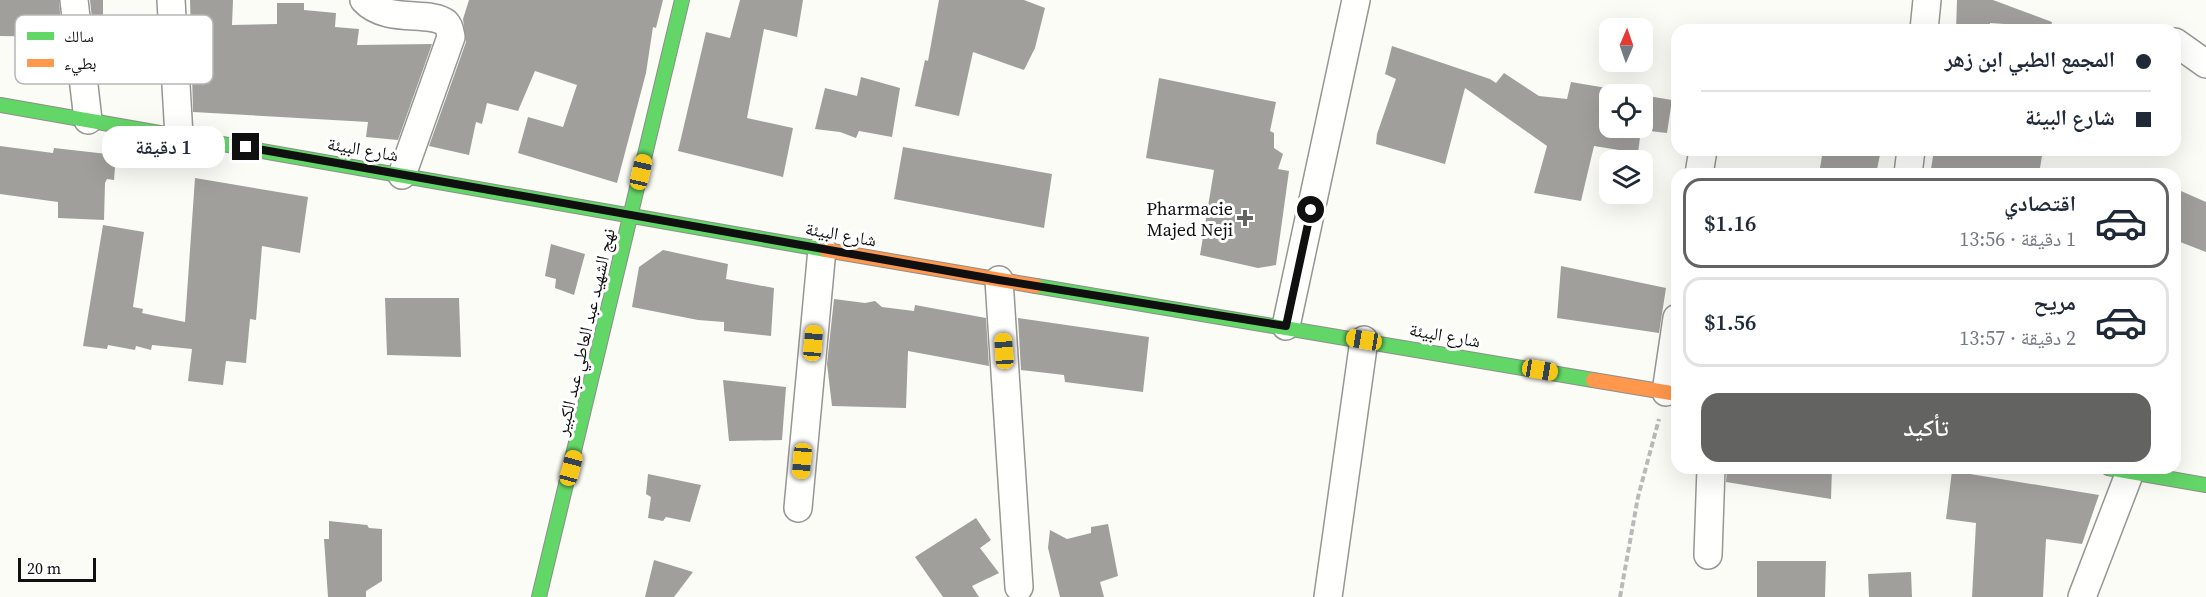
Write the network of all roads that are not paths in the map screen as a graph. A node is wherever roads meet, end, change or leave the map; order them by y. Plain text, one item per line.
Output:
1 (74, 0) edge
2 (171, 0) edge
3 (364, 0) edge
4 (682, 0) edge
5 (1356, 0) edge
6 (1927, 0) edge
7 (76, 15) edge
8 (172, 15) edge
9 (1925, 24) edge
10 (2181, 46) edge
11 (2206, 64) edge
12 (84, 84) edge
13 (176, 84) edge
14 (0, 105) edge
15 (88, 120) junction
16 (179, 136) junction
17 (402, 175) junction
18 (630, 214) junction
19 (822, 249) junction
20 (999, 280) junction
21 (1286, 326) junction
22 (1364, 340) junction
23 (1671, 393) edge
24 (1711, 474) edge
25 (2118, 474) edge
26 (2142, 474) edge
27 (2206, 485) edge
28 (798, 508) dead end
29 (1708, 555) dead end
30 (1019, 587) dead end
31 (538, 597) edge
32 (1328, 597) edge
33 (2082, 597) edge

1 - 7 street
2 - 8 street
3 - 17 street
4 - 18 street, نهج الشهيد عبد العاطي عبد الكبير
5 - 21 street
6 - 9 street
10 - 11 street
12 - 15 street
13 - 16 street
14 - 15 street, شارع البيئة
15 - 16 street, شارع البيئة
16 - 17 street, شارع البيئة
17 - 18 street, شارع البيئة
18 - 19 street, شارع البيئة
18 - 31 street, نهج الشهيد عبد العاطي عبد الكبير
19 - 20 street, شارع البيئة
19 - 28 street
20 - 21 street, شارع البيئة
20 - 30 street
21 - 22 street, شارع البيئة
22 - 23 street, شارع البيئة
22 - 32 street
24 - 29 street
25 - 33 street
26 - 27 street

